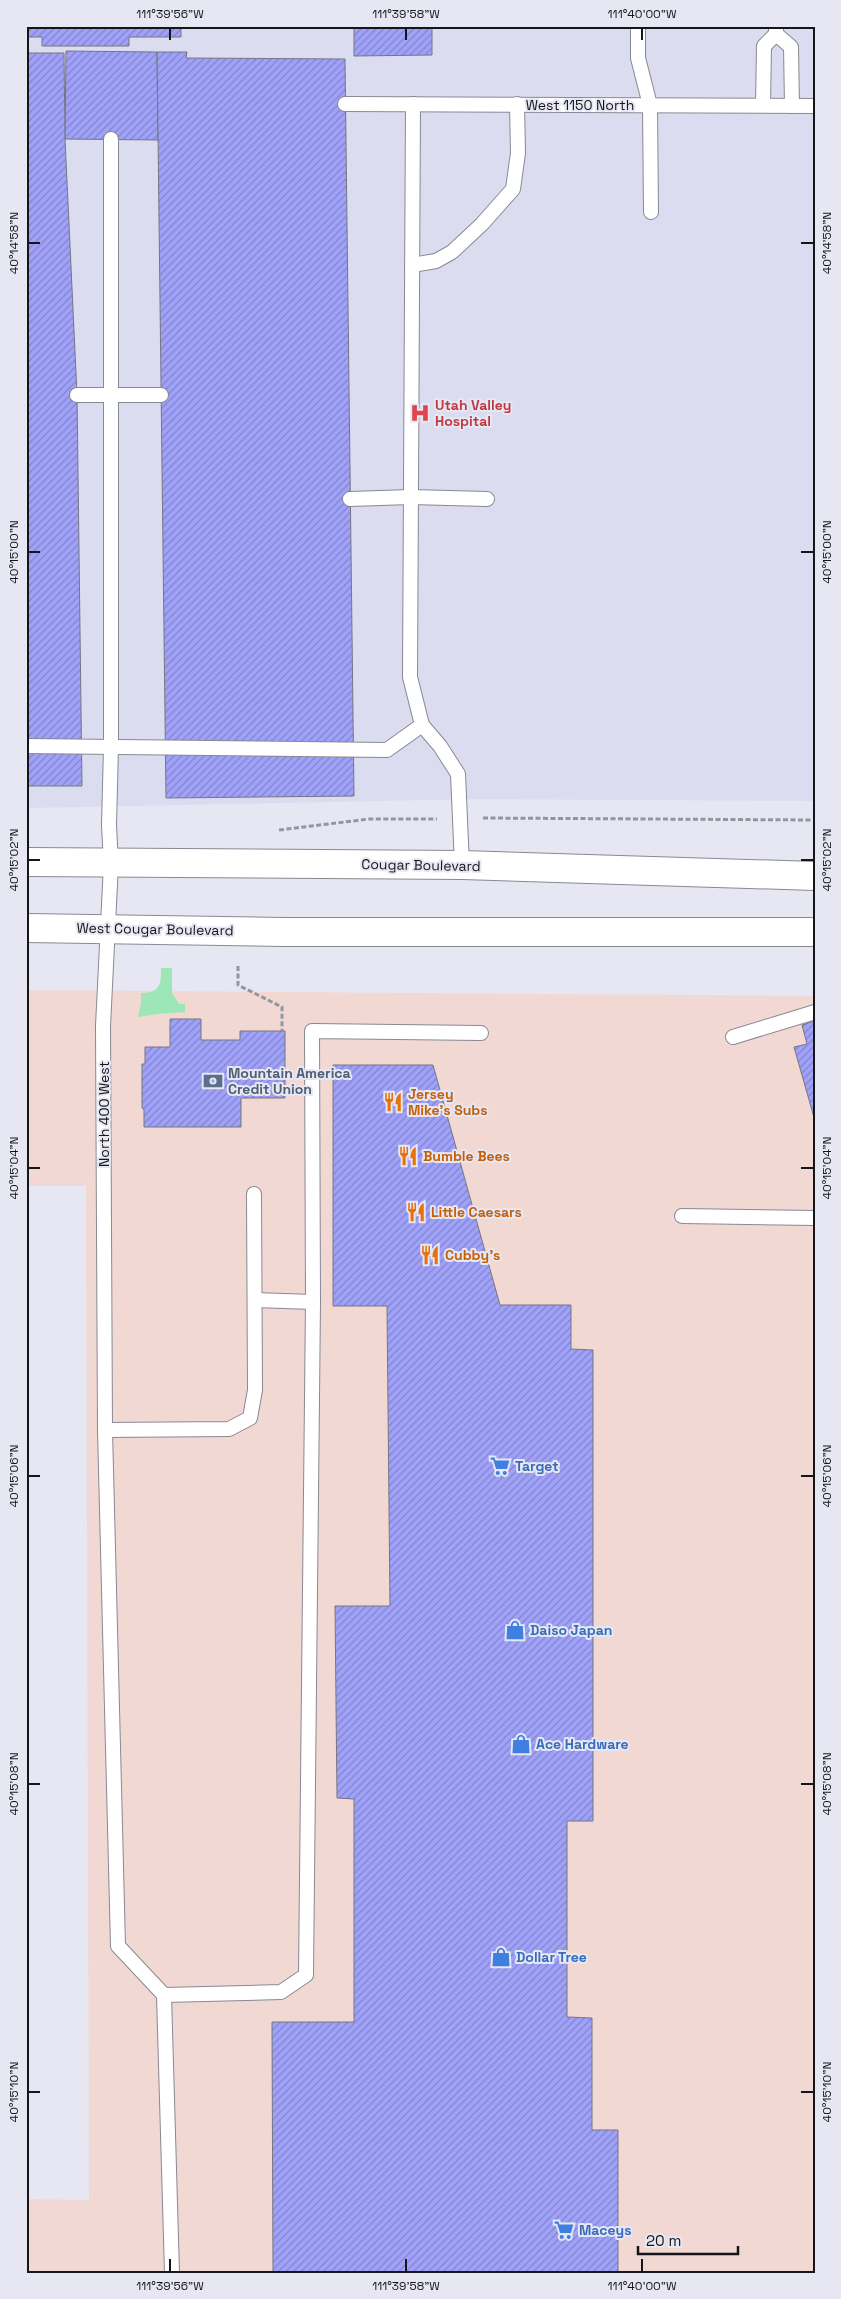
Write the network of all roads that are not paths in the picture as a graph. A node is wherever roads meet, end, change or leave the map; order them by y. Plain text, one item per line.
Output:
1 (638, 26) edge
2 (776, 30) edge
3 (345, 104) dead end
4 (413, 104) junction
5 (517, 104) junction
6 (650, 105) junction
7 (763, 106) junction
8 (792, 106) junction
9 (815, 106) edge
10 (111, 139) dead end
11 (651, 212) dead end
12 (412, 265) junction
13 (77, 394) dead end
14 (110, 394) junction
15 (161, 395) dead end
16 (411, 497) junction
17 (350, 499) dead end
18 (487, 499) dead end
19 (422, 725) junction
20 (26, 746) edge
21 (111, 747) junction
22 (26, 862) edge
23 (111, 864) junction
24 (462, 865) junction
25 (815, 876) edge
26 (26, 928) edge
27 (108, 929) junction
28 (815, 932) edge
29 (815, 1012) edge
30 (481, 1033) dead end
31 (733, 1038) dead end
32 (254, 1194) dead end
33 (682, 1216) dead end
34 (815, 1218) edge
35 (254, 1300) junction
36 (313, 1302) junction
37 (105, 1430) junction
38 (164, 1995) junction
39 (172, 2273) edge

1 - 6 lane
2 - 7 lane
2 - 8 lane
3 - 4 lane, West 1150 North
4 - 5 lane, West 1150 North
4 - 12 lane
5 - 6 lane, West 1150 North
5 - 12 lane
6 - 7 lane, West 1150 North
6 - 11 lane
7 - 8 lane, West 1150 North
8 - 9 lane, West 1150 North
10 - 14 lane, North 400 West
12 - 16 lane
13 - 14 lane
14 - 15 lane
14 - 21 lane, North 400 West
16 - 17 lane
16 - 18 lane
16 - 19 lane
19 - 21 lane
19 - 24 lane
20 - 21 lane
21 - 23 lane, North 400 West
22 - 23 main road, Cougar Boulevard
23 - 24 main road, Cougar Boulevard
23 - 27 lane, North 400 West
24 - 25 main road, Cougar Boulevard
26 - 27 main road, West Cougar Boulevard
27 - 28 main road, West Cougar Boulevard
27 - 37 lane, North 400 West
29 - 31 lane
30 - 36 lane
32 - 35 lane
33 - 34 lane
35 - 36 lane
35 - 37 lane
36 - 38 lane
37 - 38 lane, North 400 West
38 - 39 lane

